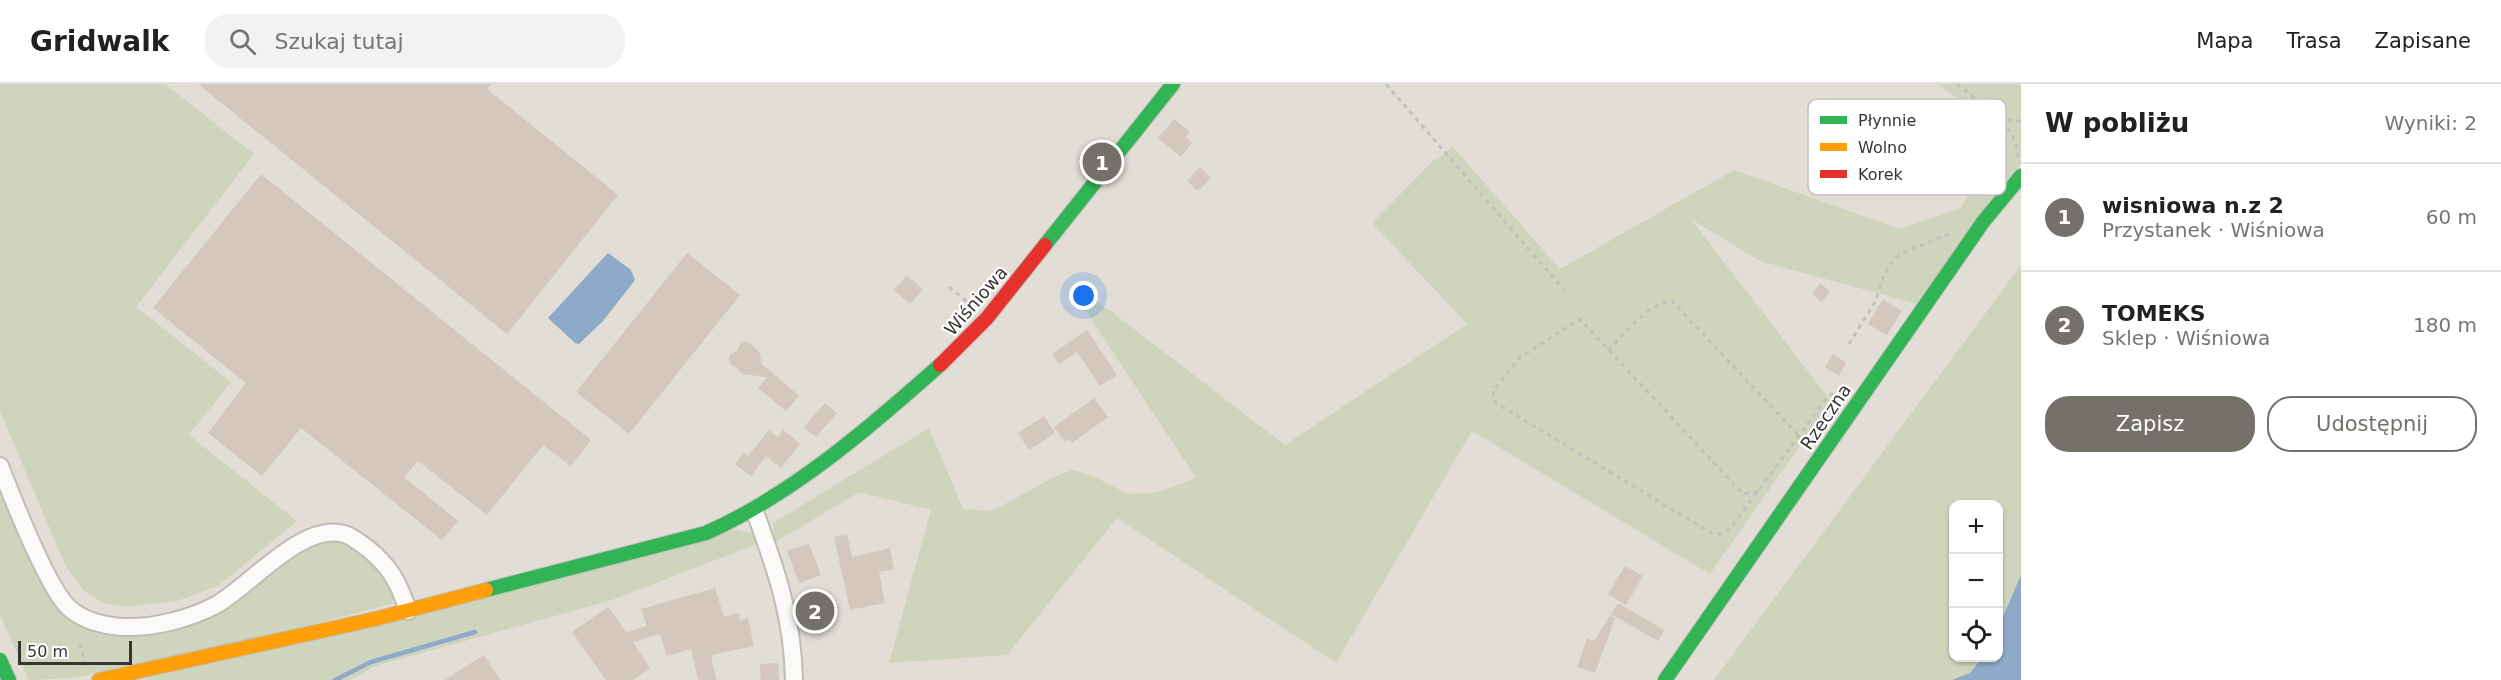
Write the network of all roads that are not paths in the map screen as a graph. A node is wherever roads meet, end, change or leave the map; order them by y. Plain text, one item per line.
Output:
1 (1173, 84) edge
2 (2019, 179) edge
3 (2006, 195) edge
4 (2006, 195) edge
5 (0, 466) edge
6 (761, 507) junction
7 (408, 611) junction
8 (0, 660) edge
9 (9, 680) edge
10 (99, 680) edge
11 (794, 680) edge
12 (1665, 680) edge

1 - 6 main road, Wiśniowa
2 - 3 main road, Rzeczna
4 - 12 main road, Rzeczna
5 - 7 street
6 - 7 main road, Wiśniowa
6 - 11 street
7 - 10 main road, Wiśniowa
8 - 9 main road

